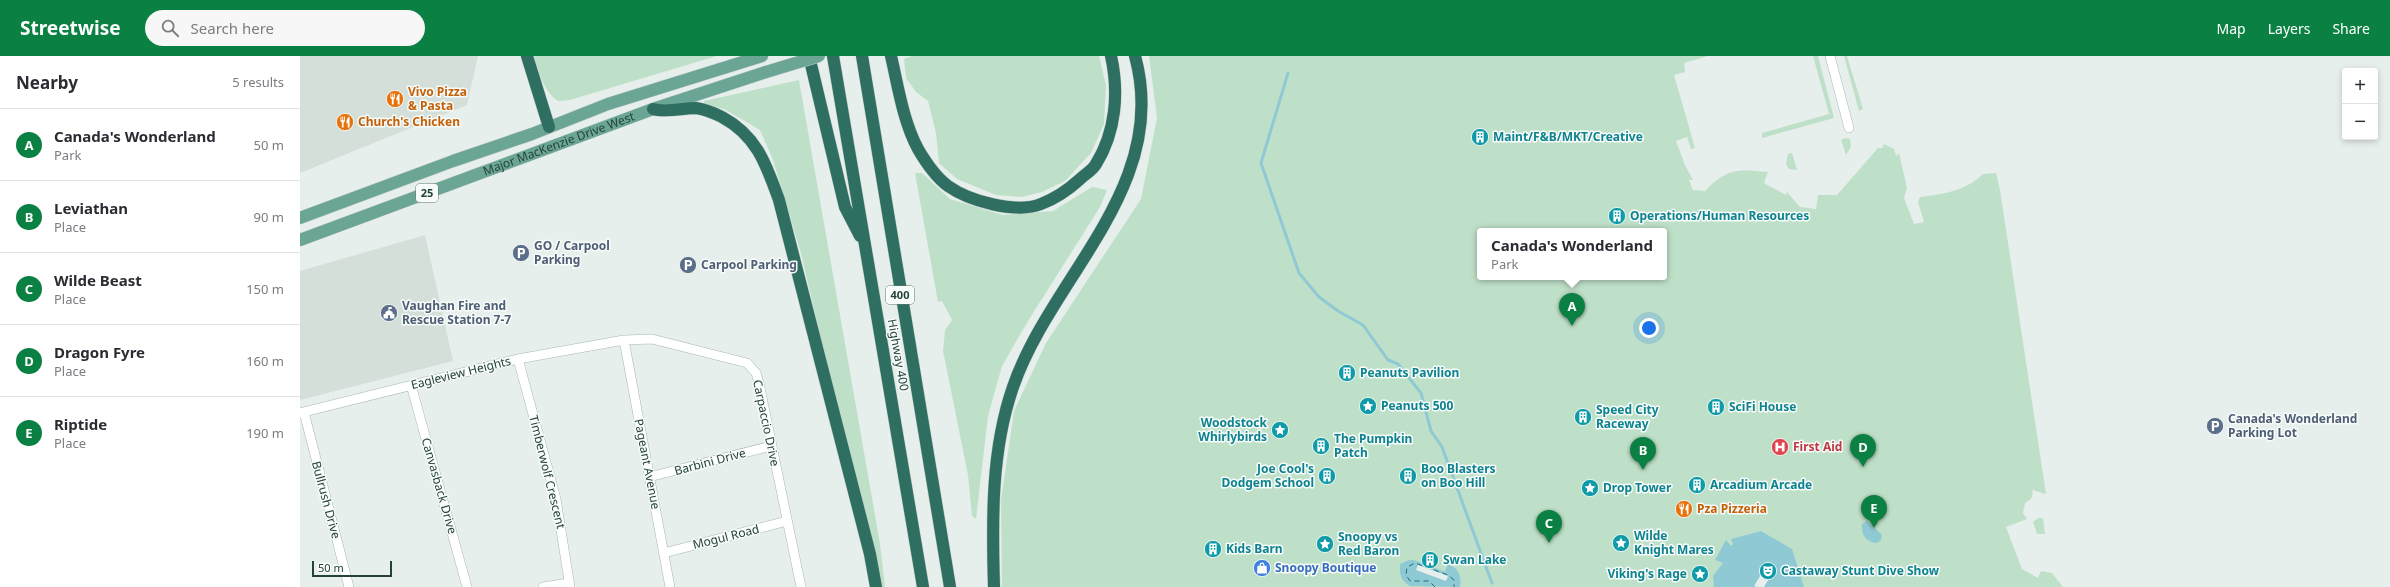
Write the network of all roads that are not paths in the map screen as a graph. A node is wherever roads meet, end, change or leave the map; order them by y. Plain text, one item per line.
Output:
1 (527, 56) edge
2 (762, 56) edge
3 (808, 56) edge
4 (819, 56) edge
5 (833, 56) edge
6 (862, 56) edge
7 (892, 56) edge
8 (1111, 56) edge
9 (1135, 56) edge
10 (1830, 56) edge
11 (653, 109) junction
12 (549, 127) junction
13 (1849, 128) dead end
14 (300, 218) edge
15 (300, 240) edge
16 (865, 246) junction
17 (624, 340) junction
18 (518, 359) junction
19 (411, 385) junction
20 (302, 413) edge
21 (771, 446) junction
22 (649, 477) junction
23 (787, 521) junction
24 (664, 553) junction
25 (570, 585) edge
26 (349, 587) edge
27 (467, 587) edge
28 (543, 587) edge
29 (670, 587) edge
30 (801, 587) edge
31 (876, 587) edge
32 (923, 587) edge
33 (950, 587) edge
34 (994, 587) edge

1 - 12 highway
2 - 12 main road, Major MacKenzie Drive West / 25
3 - 16 highway
4 - 11 main road, Major MacKenzie Drive West / 25, bridge
5 - 16 highway, Highway 400 / 400
6 - 33 highway, Highway 400 / 400
7 - 8 highway
9 - 34 highway
10 - 13 street
11 - 15 main road, Major MacKenzie Drive West / 25
11 - 31 highway
12 - 14 main road, Major MacKenzie Drive West / 25
16 - 32 highway, Highway 400 / 400
17 - 18 street, Eagleview Heights
17 - 21 street, Carpaccio Drive
17 - 22 street, Pageant Avenue
18 - 19 street, Eagleview Heights
18 - 25 street, Timberwolf Crescent
19 - 20 street, Eagleview Heights
19 - 27 street, Canvasback Drive
20 - 26 street, Bullrush Drive
21 - 22 street, Barbini Drive
21 - 23 street, Carpaccio Drive
22 - 24 street, Pageant Avenue
23 - 24 street, Mogul Road
23 - 30 street, Carpaccio Drive
24 - 29 street, Pageant Avenue
25 - 28 street

